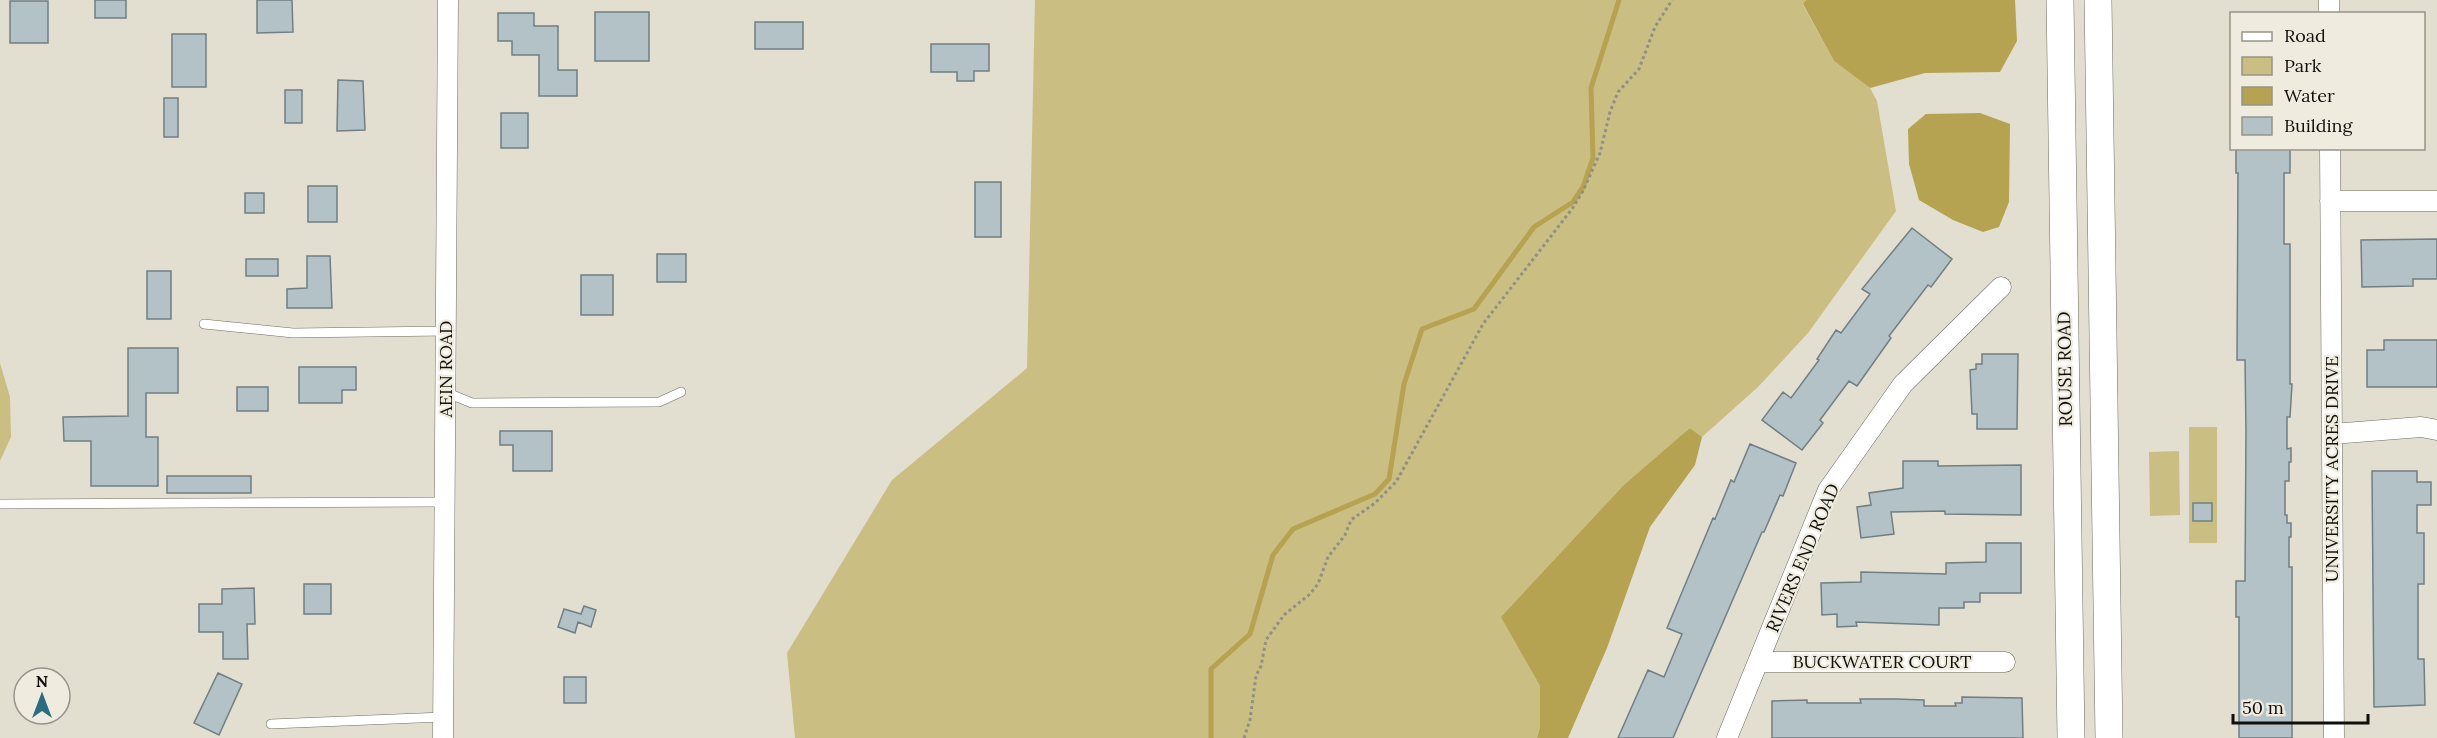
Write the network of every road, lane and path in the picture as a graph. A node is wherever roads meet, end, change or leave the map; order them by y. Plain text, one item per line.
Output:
1 (448, 0) edge
2 (1672, 0) edge
3 (2060, 0) edge
4 (2098, 0) edge
5 (2330, 150) edge
6 (2330, 201) junction
7 (2437, 201) edge
8 (2001, 287) dead end
9 (204, 324) dead end
10 (446, 331) junction
11 (445, 392) junction
12 (681, 392) dead end
13 (2437, 430) edge
14 (2332, 434) junction
15 (445, 502) junction
16 (0, 504) edge
17 (1758, 662) junction
18 (2006, 662) dead end
19 (443, 717) junction
20 (271, 724) dead end
21 (443, 738) edge
22 (1244, 738) edge
23 (1727, 738) edge
24 (2070, 738) edge
25 (2109, 738) edge
26 (2334, 738) edge

1 - 10 street, AEIN ROAD
2 - 22 path
3 - 24 street, ROUSE ROAD
4 - 25 street, ROUSE ROAD
5 - 6 street, UNIVERSITY ACRES DRIVE
6 - 7 street
6 - 14 street, UNIVERSITY ACRES DRIVE
8 - 17 street, RIVERS END ROAD
9 - 10 lane
10 - 11 street, AEIN ROAD
11 - 12 lane
11 - 15 street, AEIN ROAD
13 - 14 street
14 - 26 street, UNIVERSITY ACRES DRIVE
15 - 16 lane
15 - 19 street, AEIN ROAD
17 - 18 street, BUCKWATER COURT
17 - 23 street, RIVERS END ROAD
19 - 20 lane
19 - 21 street, AEIN ROAD

